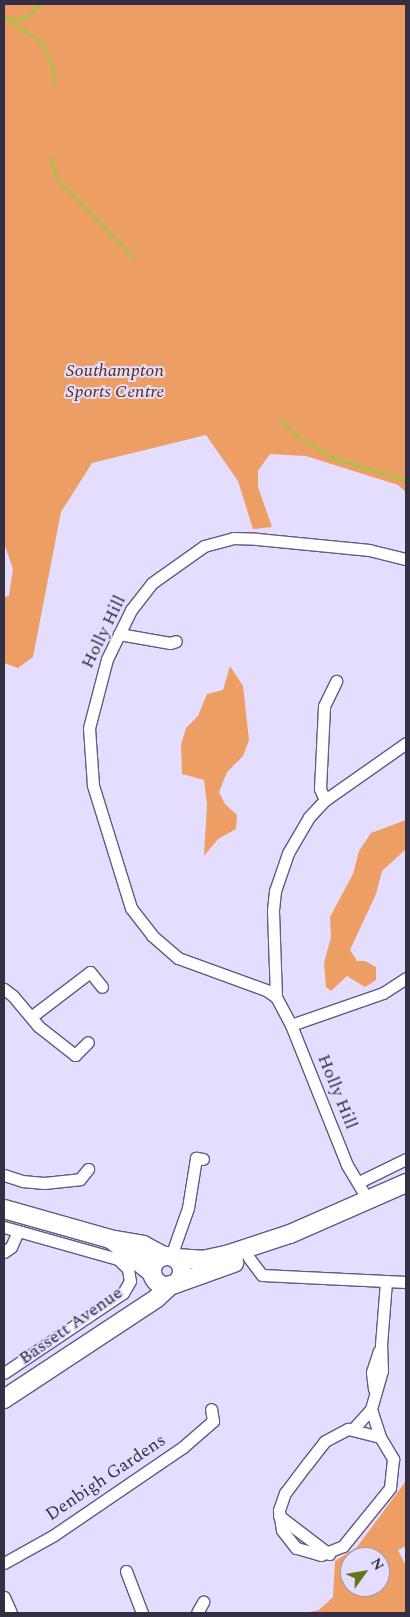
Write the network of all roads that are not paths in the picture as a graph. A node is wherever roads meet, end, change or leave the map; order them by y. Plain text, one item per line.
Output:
1 (406, 559) edge
2 (119, 634) junction
3 (176, 641) dead end
4 (336, 681) dead end
5 (406, 743) edge
6 (325, 800) junction
7 (406, 978) edge
8 (102, 987) dead end
9 (4, 990) edge
10 (276, 997) junction
11 (31, 1017) junction
12 (291, 1026) junction
13 (88, 1042) dead end
14 (196, 1157) dead end
15 (406, 1159) edge
16 (88, 1170) dead end
17 (4, 1175) edge
18 (359, 1182) junction
19 (406, 1183) edge
20 (368, 1200) junction
21 (4, 1209) edge
22 (4, 1227) edge
23 (18, 1231) junction
24 (290, 1234) junction
25 (110, 1239) junction
26 (4, 1252) edge
27 (171, 1257) junction
28 (249, 1258) junction
29 (152, 1274) junction
30 (386, 1281) junction
31 (406, 1282) edge
32 (173, 1285) junction
33 (122, 1318) junction
34 (4, 1372) edge
35 (4, 1399) edge
36 (211, 1409) dead end
37 (371, 1409) junction
38 (354, 1428) junction
39 (380, 1437) junction
40 (4, 1563) edge
41 (126, 1572) dead end
42 (4, 1597) edge
43 (203, 1602) dead end
44 (11, 1613) edge
45 (142, 1613) edge
46 (196, 1613) edge

1 - 2 street, Holly Hill
2 - 3 street
2 - 10 street, Holly Hill
4 - 6 street
5 - 6 street, Holly Hill
6 - 10 street, Holly Hill
7 - 12 street
8 - 11 street
9 - 11 street
10 - 12 street, Holly Hill
11 - 13 street
12 - 18 street, Holly Hill
14 - 27 street
15 - 18 street
16 - 17 street
18 - 20 street, Holly Hill
19 - 20 main road, Bassett Avenue
20 - 24 main road, Bassett Avenue
21 - 25 main road
22 - 23 street
23 - 26 street
23 - 34 street, Bassett Avenue
24 - 27 main road, Bassett Avenue
24 - 28 main road, Bassett Avenue
25 - 27 main road
25 - 29 main road
27 - 29 main road
27 - 32 main road
28 - 30 street
28 - 32 main road, Bassett Avenue
29 - 32 main road
29 - 33 main road, Bassett Avenue
30 - 31 street
30 - 37 street
32 - 33 main road, Bassett Avenue
33 - 35 main road, Bassett Avenue
36 - 40 street, Denbigh Gardens
37 - 38 street
37 - 39 street
38 - 39 street
38 - 39 street
41 - 45 street
42 - 44 street
43 - 46 street

